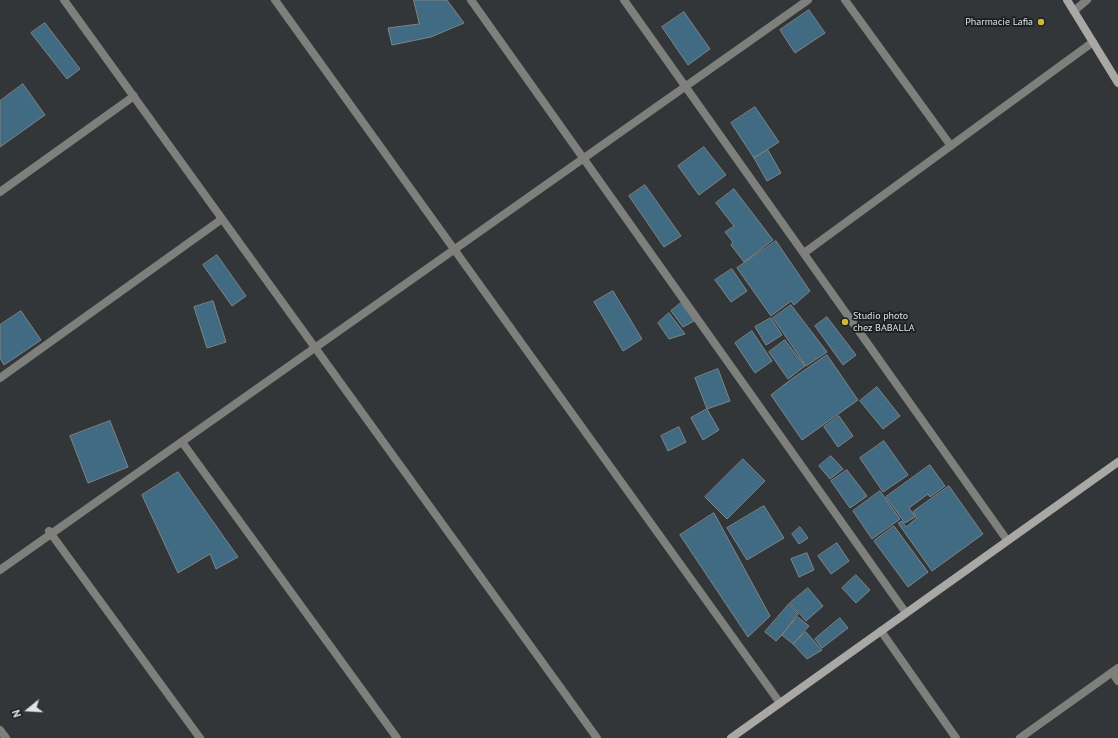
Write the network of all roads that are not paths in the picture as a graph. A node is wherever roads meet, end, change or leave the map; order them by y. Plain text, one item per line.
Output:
1 (64, 0) edge
2 (275, 0) edge
3 (471, 0) edge
4 (624, 0) edge
5 (808, 0) edge
6 (845, 0) edge
7 (1067, 0) edge
8 (1087, 0) edge
9 (1074, 11) junction
10 (1093, 42) junction
11 (1118, 84) edge
12 (686, 86) junction
13 (134, 96) junction
14 (951, 146) junction
15 (584, 158) junction
16 (0, 192) edge
17 (222, 219) junction
18 (454, 250) junction
19 (804, 253) junction
20 (315, 348) junction
21 (0, 378) edge
22 (182, 442) junction
23 (1118, 462) edge
24 (50, 532) junction
25 (1007, 540) junction
26 (0, 570) edge
27 (906, 613) junction
28 (881, 631) junction
29 (1115, 670) edge
30 (1118, 681) edge
31 (780, 703) junction
32 (0, 730) edge
33 (6, 738) edge
34 (200, 738) edge
35 (397, 738) edge
36 (597, 738) edge
37 (731, 738) edge
38 (956, 738) edge
39 (1020, 738) edge

1 - 13 street
2 - 18 street
3 - 15 street
4 - 12 street
5 - 12 street
6 - 14 street
7 - 9 main road
8 - 9 street
9 - 10 main road
10 - 11 main road
10 - 14 street
12 - 15 street
12 - 19 street
13 - 16 street
13 - 17 street
14 - 19 street
15 - 18 street
15 - 27 street
17 - 20 street
17 - 21 street
18 - 20 street
18 - 31 street
19 - 25 street
20 - 22 street
20 - 36 street
22 - 24 street
22 - 35 street
23 - 25 main road
24 - 26 street
24 - 34 street
25 - 27 main road
27 - 28 main road
28 - 31 main road
28 - 38 street
29 - 30 street
29 - 39 street
31 - 37 main road
32 - 33 street

